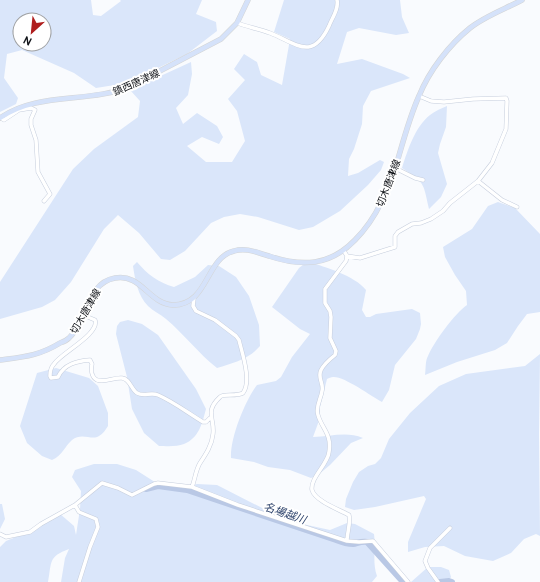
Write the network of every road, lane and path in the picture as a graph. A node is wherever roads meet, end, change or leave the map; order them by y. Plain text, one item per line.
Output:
1 (248, 0) edge
2 (337, 0) edge
3 (522, 0) edge
4 (237, 23) junction
5 (419, 96) junction
6 (0, 118) edge
7 (395, 168) junction
8 (423, 180) dead end
9 (478, 181) junction
10 (44, 201) dead end
11 (516, 207) dead end
12 (344, 251) junction
13 (347, 256) junction
14 (194, 298) junction
15 (83, 315) junction
16 (0, 360) edge
17 (210, 418) junction
18 (192, 487) junction
19 (75, 505) junction
20 (450, 528) dead end
21 (0, 534) edge
22 (347, 541) junction
23 (79, 582) edge
24 (408, 582) edge
25 (438, 582) edge

1 - 4 main road, 鎮西唐津線
2 - 4 street
3 - 5 main road, 切木唐津線
4 - 6 main road, 鎮西唐津線
5 - 7 main road, 切木唐津線
5 - 9 street
6 - 10 street
7 - 8 street
7 - 12 main road, 切木唐津線
9 - 11 street
9 - 13 street
12 - 13 street
12 - 14 main road, 切木唐津線
13 - 22 street
14 - 15 main road, 切木唐津線
14 - 17 street
15 - 16 main road, 切木唐津線
15 - 17 street
17 - 18 street
18 - 19 street
18 - 22 street
19 - 21 street
19 - 23 street
20 - 25 street
22 - 24 street

